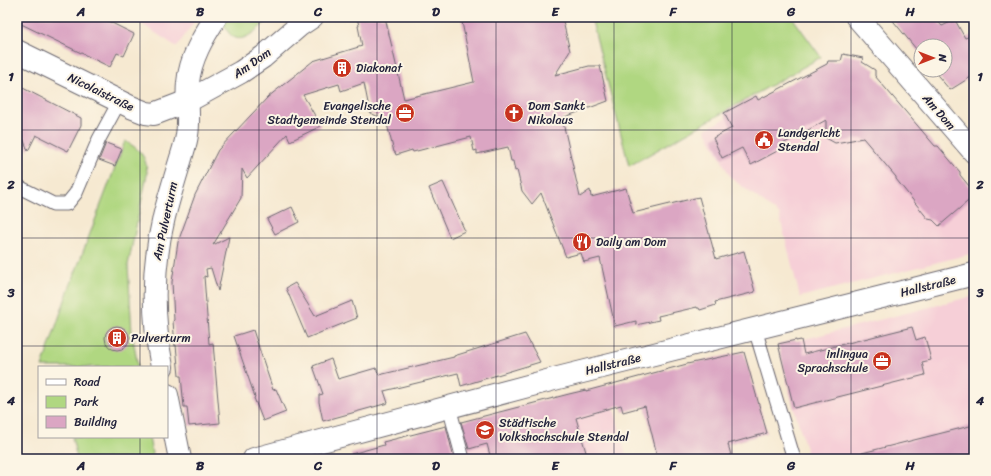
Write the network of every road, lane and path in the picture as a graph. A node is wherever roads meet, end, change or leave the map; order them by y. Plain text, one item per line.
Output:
1 (216, 17) edge
2 (312, 17) edge
3 (857, 17) edge
4 (17, 51) edge
5 (188, 101) junction
6 (119, 102) junction
7 (974, 152) edge
8 (17, 186) edge
9 (974, 274) edge
10 (754, 329) junction
11 (162, 366) edge
12 (168, 401) edge
13 (449, 407) junction
14 (180, 459) edge
15 (254, 459) edge
16 (463, 459) edge
17 (794, 459) edge

1 - 5 street, Am Pulverturm
2 - 5 street, Am Dom
3 - 7 street, Am Dom
4 - 6 street, Nicolaistraße
5 - 6 street, Nicolaistraße
5 - 11 street, Am Pulverturm
6 - 8 lane
9 - 10 street, Hallstraße
10 - 13 street, Hallstraße
10 - 17 lane
12 - 14 street
13 - 15 street, Hallstraße
13 - 16 lane

